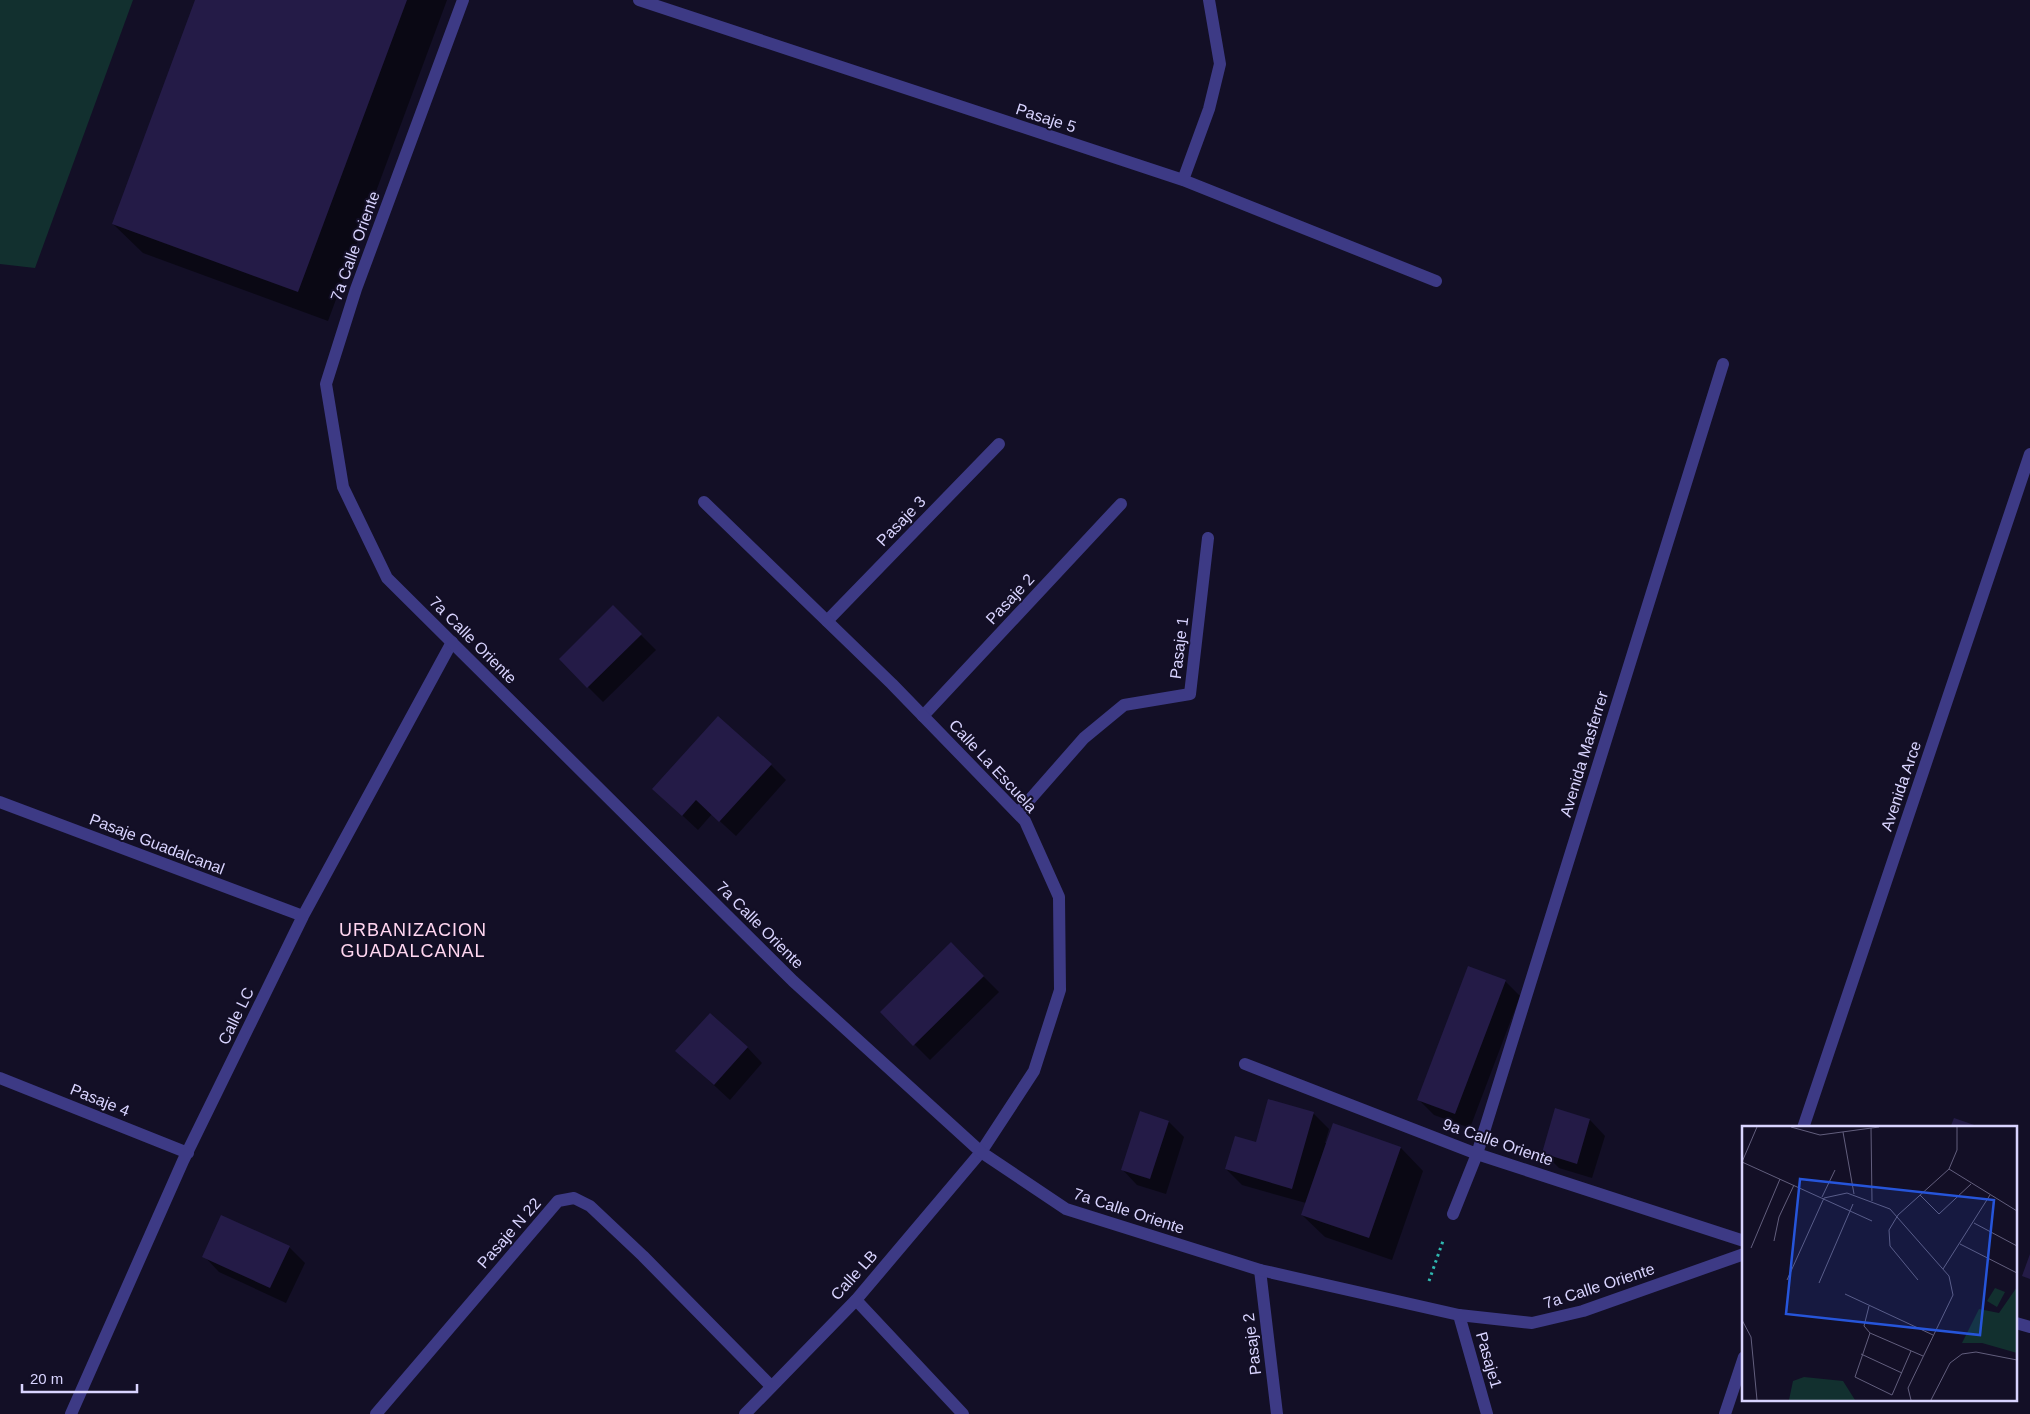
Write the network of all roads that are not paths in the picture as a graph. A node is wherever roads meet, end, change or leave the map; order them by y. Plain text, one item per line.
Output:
1 (463, 0) edge
2 (640, 0) edge
3 (1209, 0) edge
4 (1183, 180) junction
5 (1436, 281) dead end
6 (1723, 364) dead end
7 (999, 444) dead end
8 (2030, 454) edge
9 (704, 502) dead end
10 (1122, 504) dead end
11 (1208, 538) dead end
12 (827, 621) junction
13 (452, 642) junction
14 (923, 716) junction
15 (0, 802) edge
16 (1018, 813) junction
17 (302, 916) junction
18 (1245, 1064) dead end
19 (0, 1078) edge
20 (1804, 1126) edge
21 (980, 1152) junction
22 (188, 1153) junction
23 (1477, 1154) junction
24 (1453, 1214) road end
25 (1742, 1240) edge
26 (1742, 1255) edge
27 (1260, 1270) junction
28 (856, 1300) junction
29 (1459, 1315) junction
30 (1742, 1364) edge
31 (771, 1386) junction
32 (71, 1414) edge
33 (376, 1414) edge
34 (745, 1414) edge
35 (963, 1414) edge
36 (1277, 1414) edge
37 (1487, 1414) edge
38 (1725, 1414) edge

1 - 13 street, 7a Calle Oriente
2 - 4 street, Pasaje 5
3 - 4 street
4 - 5 street, Pasaje 5
6 - 23 street, Avenida Masferrer
7 - 12 street, Pasaje 3
8 - 20 street, Avenida Arce
9 - 12 street, Calle La Escuela
10 - 14 street, Pasaje 2
11 - 16 street, Pasaje 1
12 - 14 street, Calle La Escuela
13 - 17 street, Calle LC
13 - 21 street, 7a Calle Oriente
14 - 16 street, Calle La Escuela
15 - 17 street, Pasaje Guadalcanal
16 - 21 street, Calle La Escuela
17 - 22 street, Calle LC
18 - 23 street, 9a Calle Oriente
19 - 22 street, Pasaje 4
21 - 27 street, 7a Calle Oriente
21 - 28 street, Calle LB
22 - 32 street, Calle LC
23 - 24 street, Avenida Masferrer
23 - 25 street, 9a Calle Oriente
26 - 29 street, 7a Calle Oriente
27 - 29 street, 7a Calle Oriente
27 - 36 street, Pasaje 2
28 - 31 street, Calle LB
28 - 35 street
29 - 37 street, Pasaje1
30 - 38 street
31 - 33 street, Pasaje N 22
31 - 34 street, Calle LB

